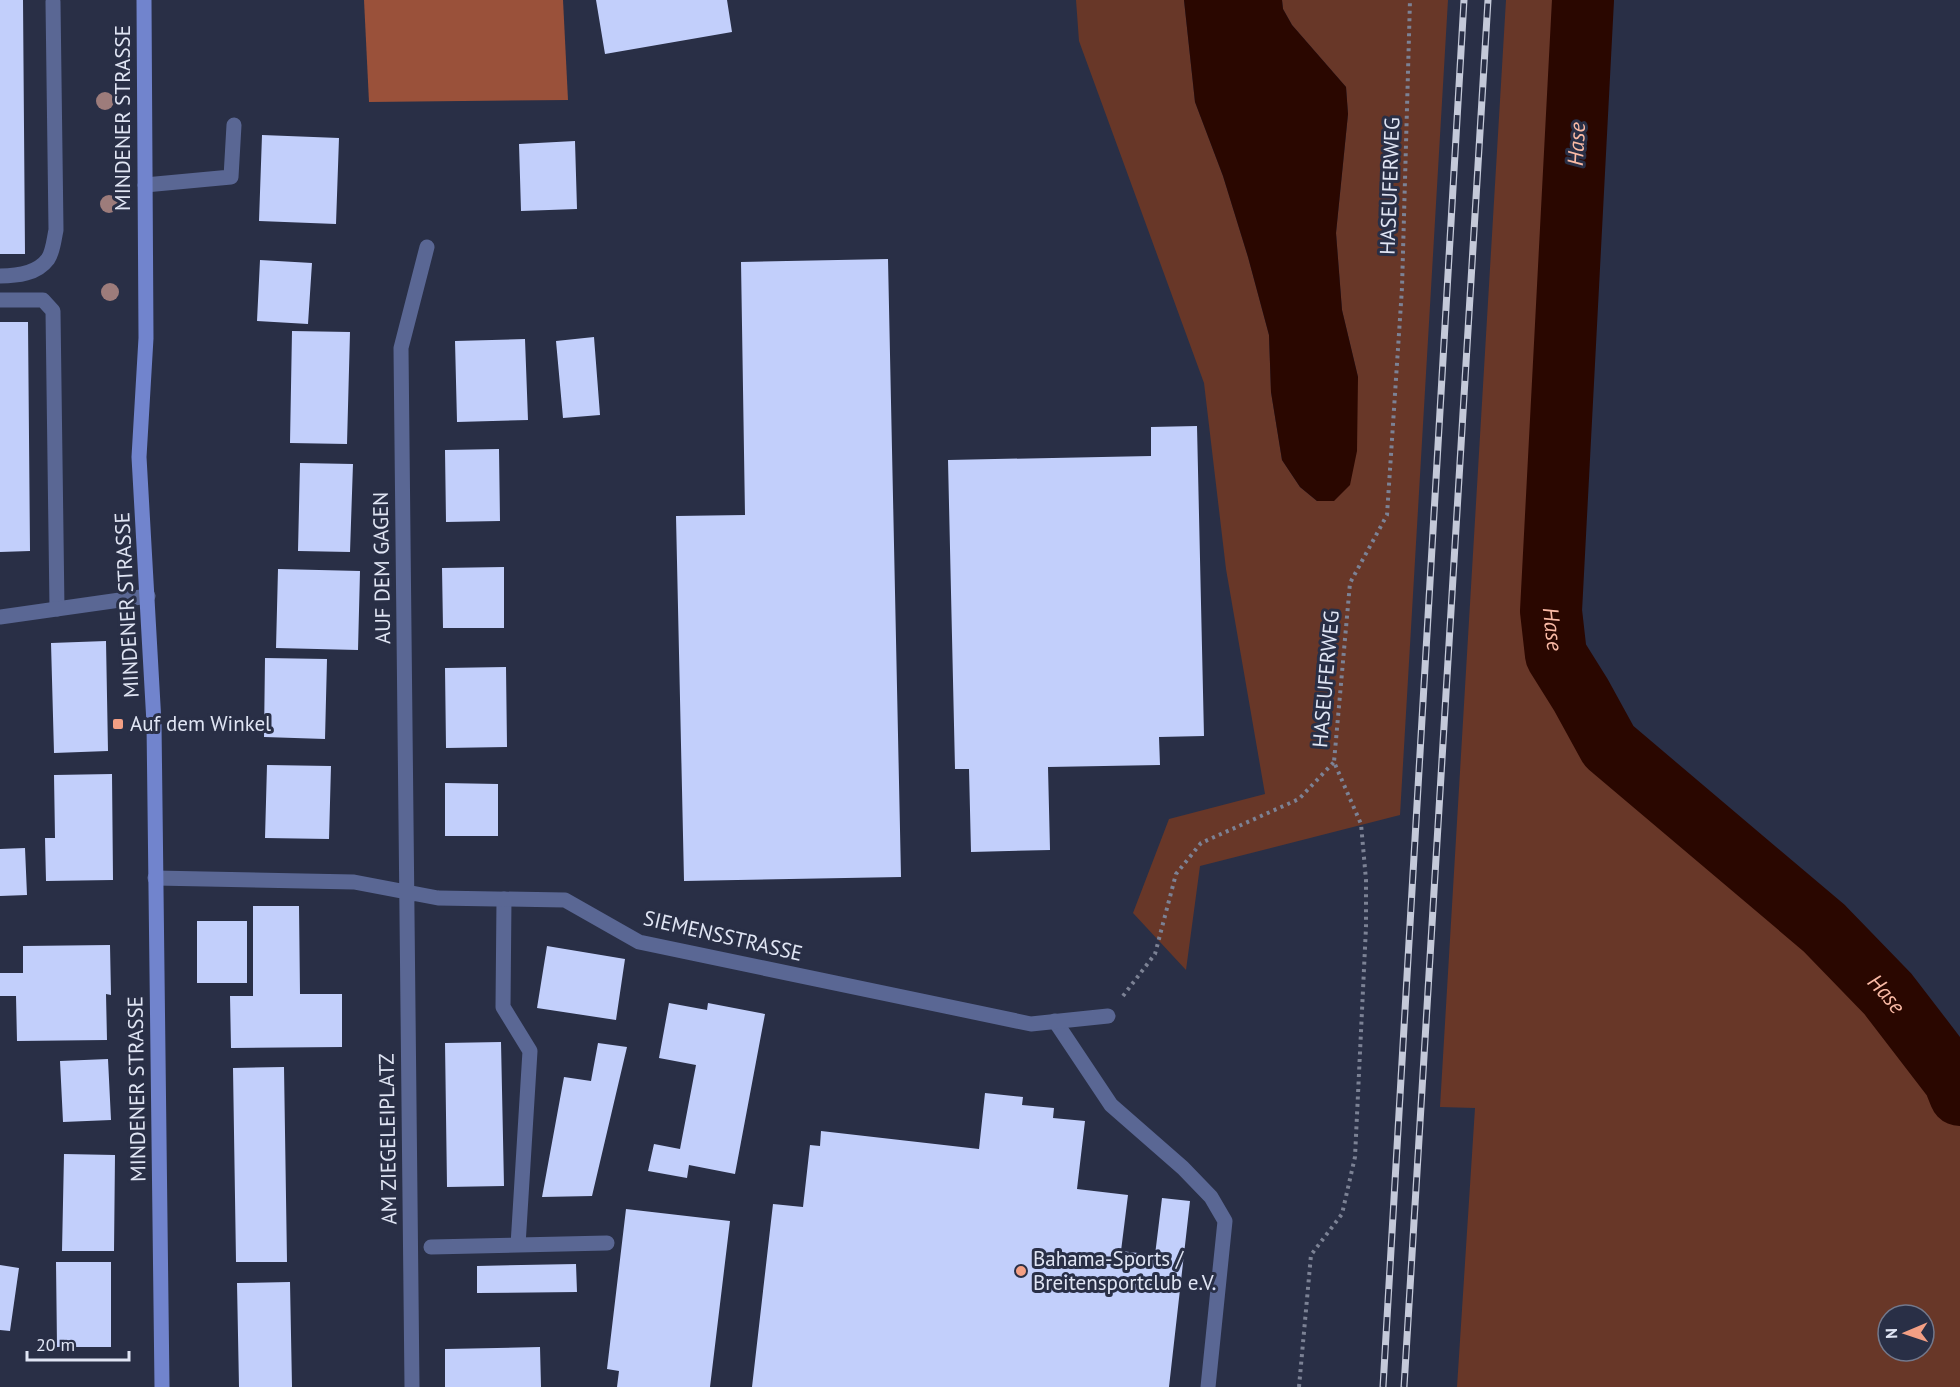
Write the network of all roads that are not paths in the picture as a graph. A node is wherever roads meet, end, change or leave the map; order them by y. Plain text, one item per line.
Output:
1 (144, 0) edge
2 (53, 2) dead end
3 (234, 124) dead end
4 (145, 185) junction
5 (427, 247) dead end
6 (0, 276) edge
7 (0, 300) edge
8 (148, 596) junction
9 (57, 609) junction
10 (0, 617) edge
11 (155, 878) junction
12 (406, 891) junction
13 (504, 899) junction
14 (1108, 1016) road end
15 (1055, 1021) junction
16 (607, 1243) dead end
17 (518, 1245) junction
18 (431, 1247) dead end
19 (162, 1387) edge
20 (412, 1387) edge
21 (1208, 1387) edge

1 - 4 main road, MINDENER STRASSE
2 - 6 street
3 - 4 street
4 - 8 main road, MINDENER STRASSE
5 - 12 street, AUF DEM GAGEN
7 - 9 street
8 - 9 street
8 - 11 main road, MINDENER STRASSE
9 - 10 street
11 - 12 street, SIEMENSSTRASSE
11 - 19 main road, MINDENER STRASSE
12 - 13 street, SIEMENSSTRASSE
12 - 20 street, AM ZIEGELEIPLATZ
13 - 15 street, SIEMENSSTRASSE
13 - 17 street
14 - 15 street, SIEMENSSTRASSE
15 - 21 street
16 - 17 street
17 - 18 street

